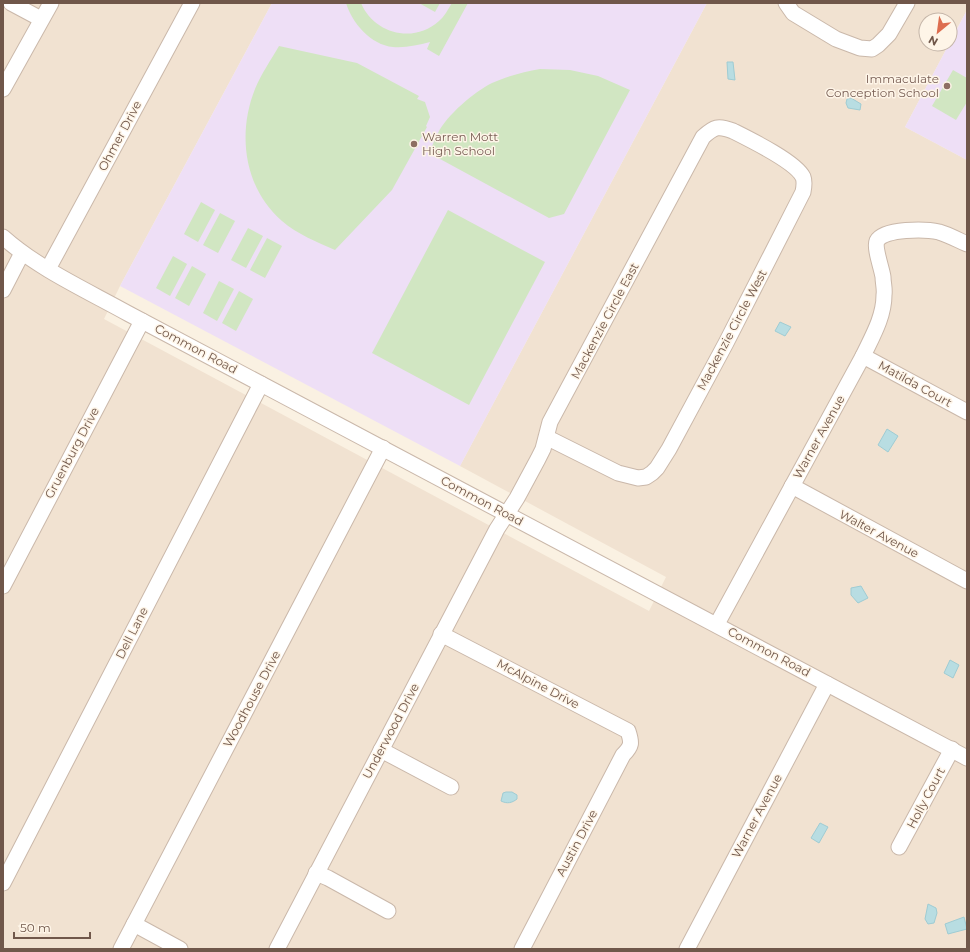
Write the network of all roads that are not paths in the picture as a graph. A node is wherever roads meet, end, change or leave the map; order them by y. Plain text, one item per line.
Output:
1 (11, 3) edge
2 (51, 3) edge
3 (192, 3) edge
4 (786, 3) edge
5 (907, 3) edge
6 (41, 19) junction
7 (3, 89) edge
8 (709, 131) joint
9 (3, 237) edge
10 (967, 244) edge
11 (22, 253) junction
12 (48, 269) junction
13 (3, 290) edge
14 (142, 321) junction
15 (863, 356) junction
16 (261, 384) junction
17 (967, 412) edge
18 (546, 437) junction
19 (383, 448) junction
20 (792, 486) junction
21 (506, 514) junction
22 (967, 581) edge
23 (3, 586) edge
24 (717, 624) junction
25 (441, 634) junction
26 (827, 684) junction
27 (630, 738) joint
28 (952, 749) junction
29 (381, 750) junction
30 (967, 758) edge
31 (451, 787) dead end
32 (899, 848) dead end
33 (316, 873) junction
34 (3, 883) edge
35 (388, 911) dead end
36 (134, 924) junction
37 (121, 949) edge
38 (180, 949) edge
39 (277, 949) edge
40 (522, 949) edge
41 (687, 949) edge

1 - 6 street
2 - 6 street
3 - 12 street, Ohmer Drive
4 - 5 street
6 - 7 street
8 - 18 street, Mackenzie Circle East
8 - 18 street, Mackenzie Circle West
9 - 11 street, Common Road
10 - 15 street, Warner Avenue
11 - 12 street, Common Road
11 - 13 street
12 - 14 street, Common Road
14 - 16 street, Common Road
14 - 23 street, Gruenburg Drive
15 - 17 street, Matilda Court
15 - 20 street, Warner Avenue
16 - 19 street, Common Road
16 - 34 street, Dell Lane
18 - 21 street, Mackenzie Circle East
19 - 21 street, Common Road
19 - 36 street, Woodhouse Drive
20 - 22 street, Walter Avenue
20 - 24 street, Warner Avenue
21 - 24 street, Common Road
21 - 25 street, Underwood Drive
24 - 26 street, Common Road
25 - 27 street, McAlpine Drive
25 - 29 street, Underwood Drive
26 - 28 street, Common Road
26 - 41 street, Warner Avenue
27 - 40 street, Austin Drive
28 - 30 street, Common Road
28 - 32 street, Holly Court
29 - 31 street
29 - 33 street, Underwood Drive
33 - 35 street
33 - 39 street, Underwood Drive
36 - 37 street, Woodhouse Drive
36 - 38 street

